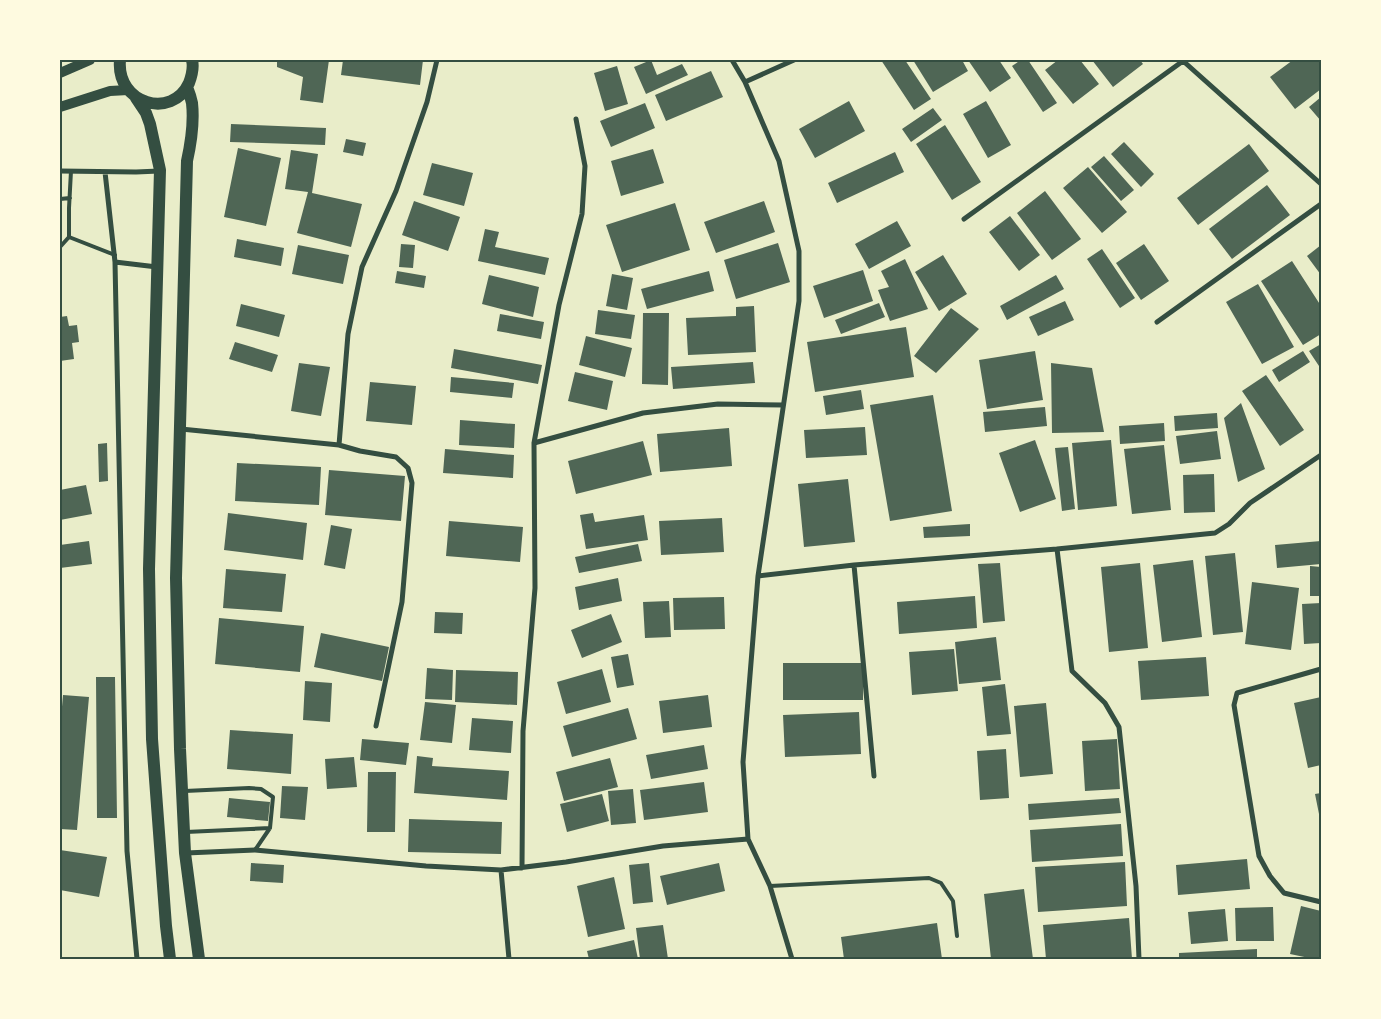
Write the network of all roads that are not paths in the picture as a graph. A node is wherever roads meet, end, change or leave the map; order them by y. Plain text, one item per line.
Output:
1 (90, 60) edge
2 (120, 60) edge
3 (437, 60) edge
4 (732, 60) edge
5 (794, 60) edge
6 (1183, 60) edge
7 (194, 62) edge
8 (60, 73) edge
9 (745, 82) junction
10 (187, 87) junction
11 (132, 94) junction
12 (60, 107) edge
13 (576, 120) dead end
14 (60, 171) edge
15 (71, 171) junction
16 (160, 171) junction
17 (105, 172) junction
18 (1321, 184) edge
19 (70, 198) junction
20 (60, 199) edge
21 (1321, 204) edge
22 (964, 219) dead end
23 (69, 237) junction
24 (60, 246) edge
25 (114, 255) junction
26 (115, 262) junction
27 (158, 267) junction
28 (1157, 322) dead end
29 (783, 405) junction
30 (180, 429) junction
31 (534, 443) junction
32 (339, 445) junction
33 (1321, 455) edge
34 (1057, 549) junction
35 (854, 565) junction
36 (758, 576) junction
37 (1321, 669) edge
38 (376, 726) dead end
39 (874, 776) dead end
40 (182, 791) junction
41 (270, 828) junction
42 (184, 832) junction
43 (748, 839) junction
44 (254, 850) junction
45 (185, 853) junction
46 (522, 868) junction
47 (501, 870) junction
48 (770, 886) junction
49 (1321, 902) edge
50 (957, 936) dead end
51 (137, 959) edge
52 (170, 959) edge
53 (199, 959) edge
54 (509, 959) edge
55 (792, 959) edge
56 (1139, 959) edge

1 - 8 main road
2 - 11 main road
3 - 32 street
4 - 9 street
5 - 9 street
6 - 18 street
6 - 22 street
7 - 10 main road
9 - 29 street
10 - 11 main road
10 - 30 main road
11 - 12 main road
11 - 16 main road
13 - 31 street
14 - 15 street
15 - 17 street
15 - 19 lane
16 - 17 street
16 - 27 main road
17 - 25 street
19 - 20 lane
19 - 23 lane
21 - 28 street
23 - 24 lane
23 - 25 lane
25 - 26 street
26 - 27 street
26 - 51 street
27 - 52 main road
29 - 31 street
29 - 36 street
30 - 32 street
30 - 40 main road
31 - 46 street
32 - 38 street
33 - 34 street
34 - 35 street
34 - 56 street
35 - 36 street
35 - 39 street
36 - 43 street
37 - 49 street
40 - 41 lane
40 - 42 main road
41 - 42 lane
41 - 44 lane
42 - 45 main road
43 - 46 street
43 - 48 street
44 - 45 street
44 - 47 street
45 - 53 main road
46 - 47 street
47 - 54 street
48 - 50 lane
48 - 55 street

